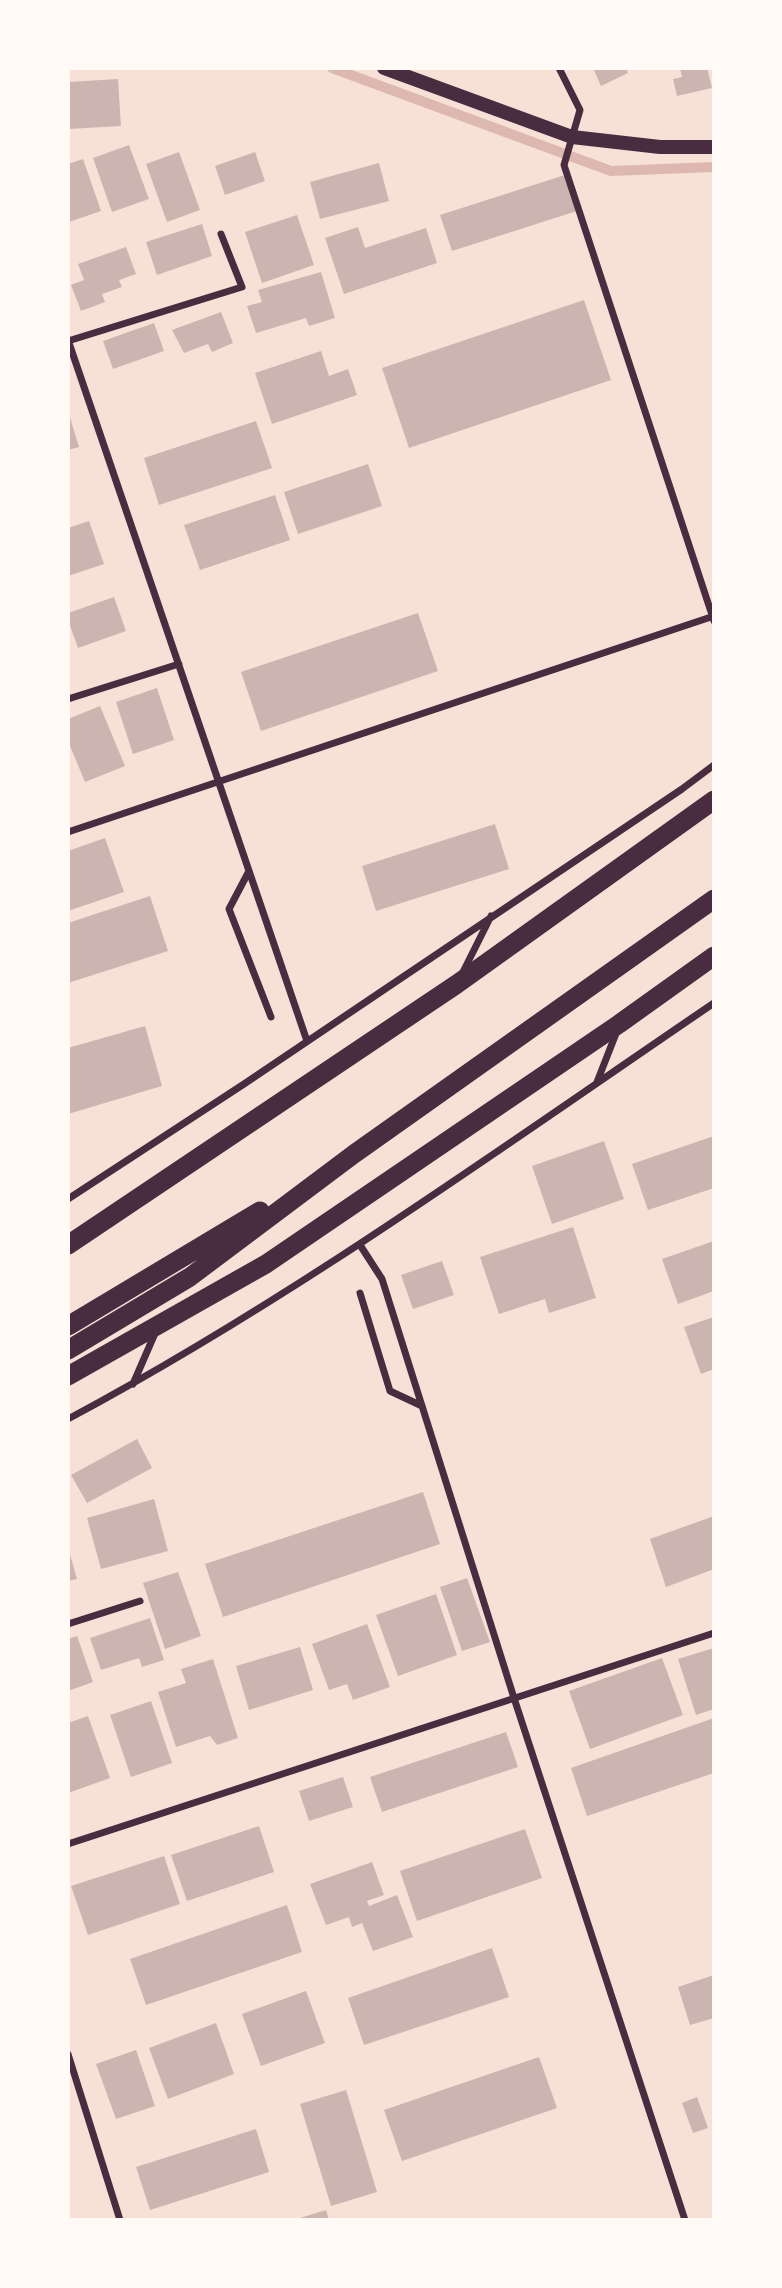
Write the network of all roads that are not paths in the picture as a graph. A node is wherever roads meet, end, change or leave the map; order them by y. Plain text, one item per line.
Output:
1 (384, 68) edge
2 (559, 68) edge
3 (572, 137) junction
4 (714, 147) edge
5 (221, 234) dead end
6 (68, 341) edge
7 (713, 618) edge
8 (179, 664) junction
9 (68, 699) edge
10 (714, 765) edge
11 (219, 782) junction
12 (714, 800) edge
13 (68, 832) edge
14 (249, 871) junction
15 (714, 899) edge
16 (491, 916) junction
17 (714, 956) edge
18 (457, 984) junction
19 (714, 1003) edge
20 (271, 1017) dead end
21 (619, 1024) junction
22 (307, 1041) junction
23 (597, 1083) junction
24 (354, 1154) junction
25 (68, 1199) edge
26 (68, 1245) edge
27 (360, 1245) junction
28 (360, 1293) dead end
29 (68, 1326) edge
30 (158, 1327) junction
31 (68, 1350) edge
32 (68, 1376) edge
33 (134, 1384) junction
34 (422, 1406) junction
35 (68, 1419) edge
36 (140, 1601) dead end
37 (68, 1625) edge
38 (714, 1633) edge
39 (514, 1698) junction
40 (68, 1844) edge
41 (68, 2054) edge
42 (120, 2220) edge
43 (685, 2220) edge

1 - 3 main road
2 - 3 street
3 - 4 main road
3 - 7 street
5 - 6 street
6 - 8 street
7 - 11 street
8 - 9 street
8 - 11 street
10 - 16 street
11 - 13 street
11 - 14 street
12 - 18 highway
14 - 20 street
14 - 22 street
15 - 24 highway
16 - 18 street
16 - 22 street
17 - 21 highway
18 - 26 highway
19 - 23 street
21 - 23 street
21 - 30 highway
22 - 25 street
23 - 27 street
24 - 29 highway
24 - 31 highway
27 - 33 street
27 - 34 street
28 - 34 street
30 - 32 highway
30 - 33 street
33 - 35 street
34 - 39 street
36 - 37 street
38 - 39 street
39 - 40 street
39 - 43 street
41 - 42 street

